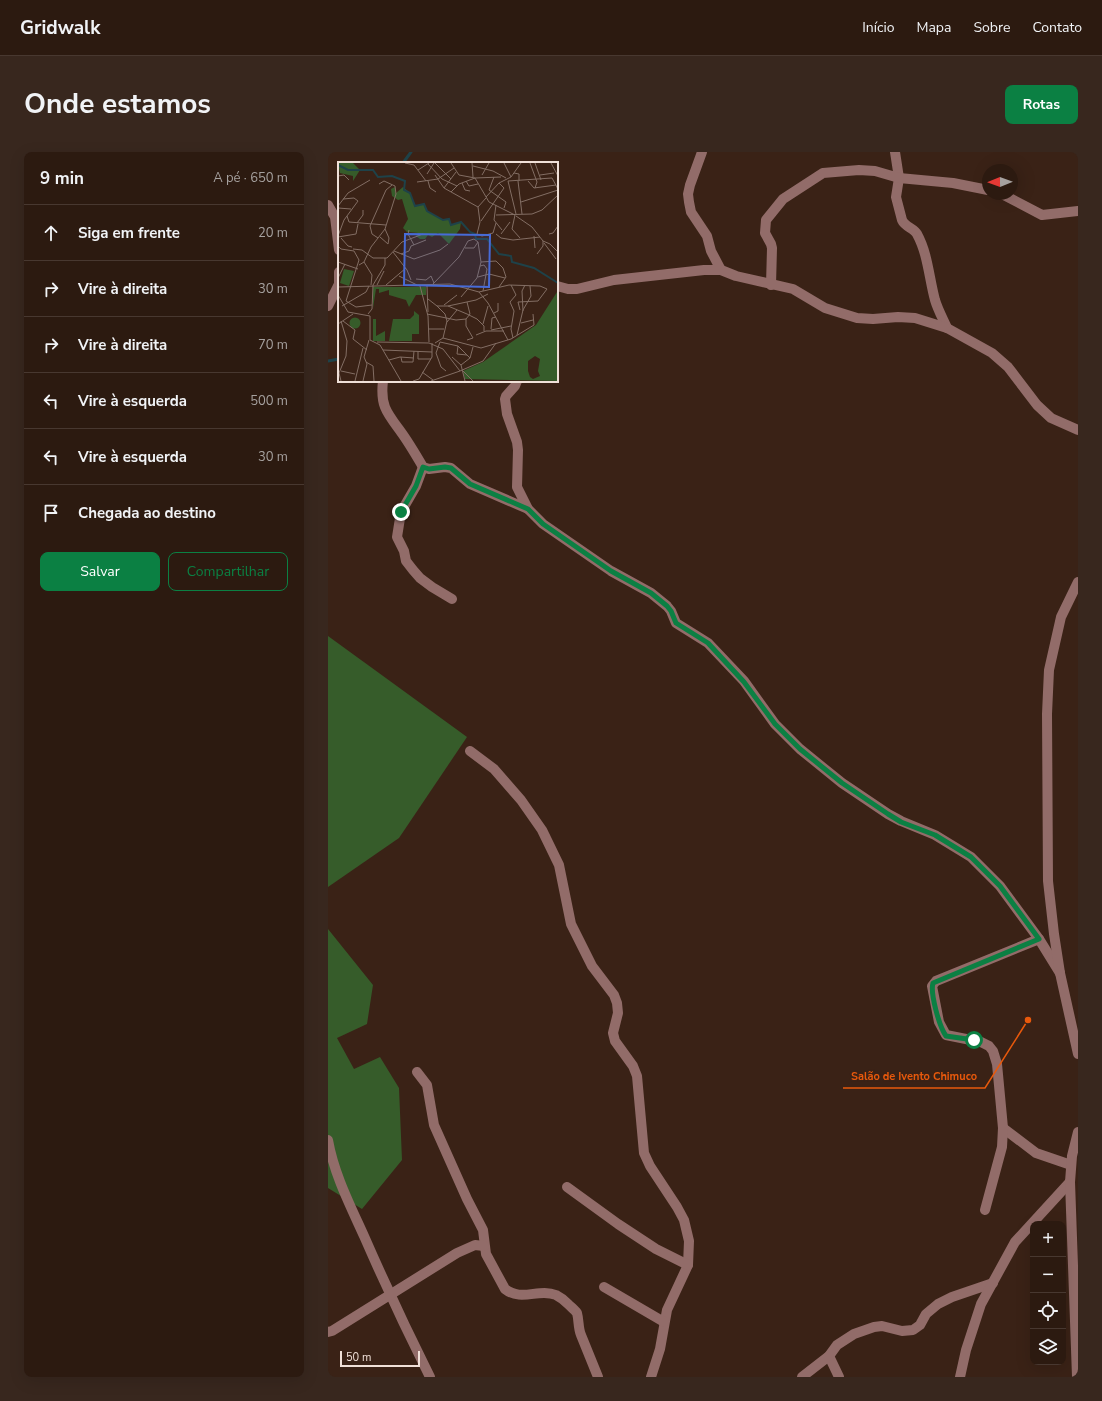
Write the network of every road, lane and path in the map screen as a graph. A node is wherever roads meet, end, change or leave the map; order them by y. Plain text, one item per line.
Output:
1 (702, 152) edge
2 (895, 152) edge
3 (899, 178) junction
4 (982, 189) edge
5 (1013, 200) edge
6 (328, 205) edge
7 (1078, 211) edge
8 (338, 242) edge
9 (721, 270) junction
10 (771, 285) junction
11 (338, 286) edge
12 (558, 286) edge
13 (328, 306) edge
14 (947, 328) junction
15 (384, 382) edge
16 (517, 382) edge
17 (1078, 430) edge
18 (423, 467) junction
19 (528, 509) junction
20 (1078, 582) edge
21 (452, 599) dead end
22 (470, 751) dead end
23 (1039, 939) junction
24 (1060, 973) junction
25 (1077, 1040) edge
26 (1078, 1054) edge
27 (417, 1072) dead end
28 (1003, 1128) junction
29 (1078, 1132) edge
30 (328, 1140) edge
31 (1074, 1157) edge
32 (1070, 1182) junction
33 (567, 1187) dead end
34 (985, 1210) dead end
35 (484, 1246) junction
36 (688, 1265) junction
37 (993, 1283) junction
38 (604, 1287) dead end
39 (390, 1295) junction
40 (664, 1322) junction
41 (328, 1332) edge
42 (829, 1356) junction
43 (430, 1377) edge
44 (598, 1377) edge
45 (651, 1377) edge
46 (802, 1377) edge
47 (839, 1377) edge
48 (960, 1377) edge
49 (1077, 1377) edge

1 - 9 street
2 - 3 street
3 - 4 street
3 - 10 street
3 - 14 street
5 - 7 street
6 - 8 street
9 - 10 street
9 - 12 street
10 - 14 street
11 - 13 street
14 - 17 street
15 - 18 street
16 - 19 street
18 - 19 street
18 - 21 street
19 - 23 street
20 - 24 street
22 - 36 street
23 - 24 street
23 - 28 street
24 - 25 street
25 - 26 street
27 - 35 street
28 - 31 street
28 - 34 street
29 - 31 street
30 - 39 street
31 - 32 street
32 - 37 street
32 - 49 street
33 - 36 street
35 - 39 street
35 - 44 street
36 - 40 street
37 - 42 street
37 - 48 street
38 - 40 street
39 - 41 street
39 - 43 street
40 - 45 street
42 - 46 street
42 - 47 street

